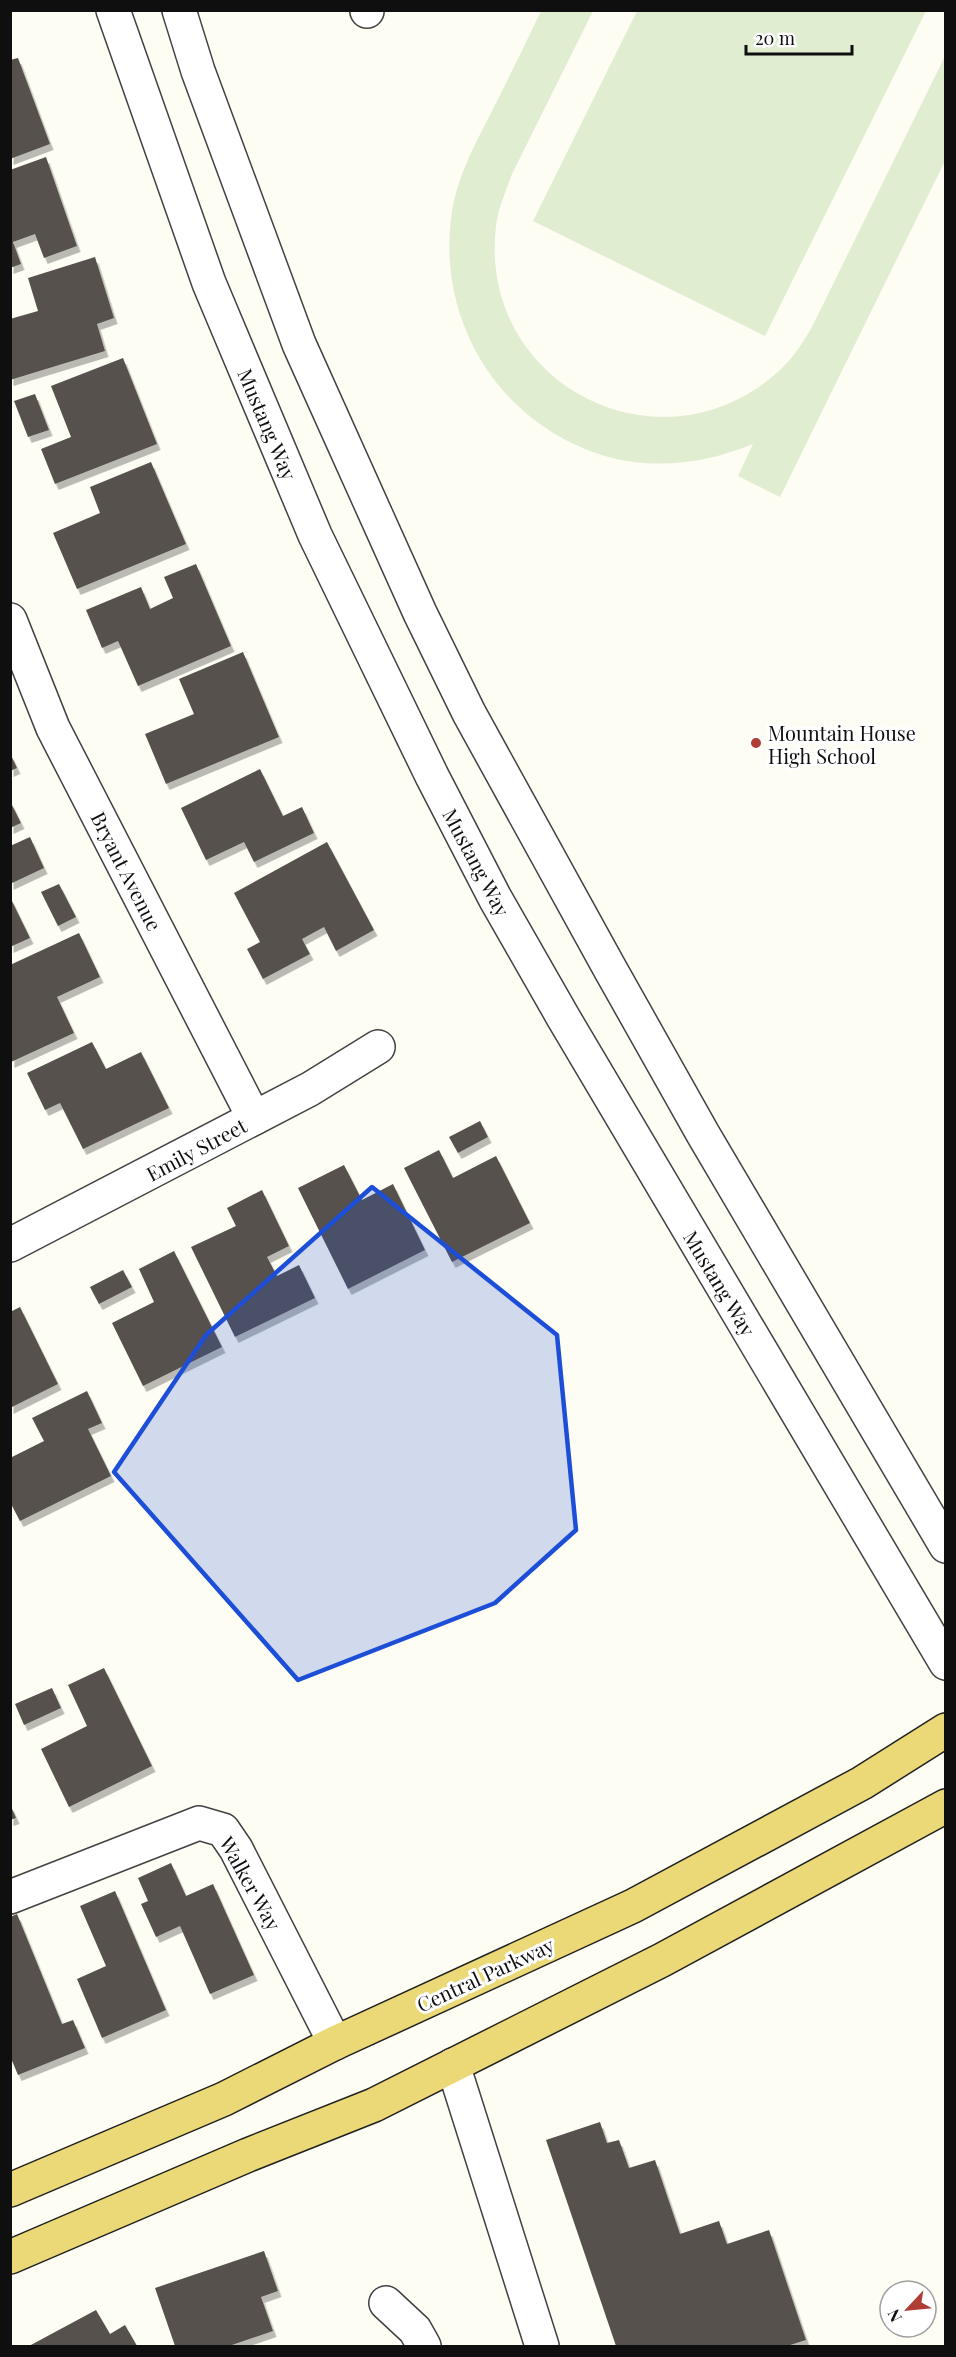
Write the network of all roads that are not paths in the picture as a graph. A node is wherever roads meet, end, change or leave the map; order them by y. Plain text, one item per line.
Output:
1 (113, 10) edge
2 (179, 10) edge
3 (10, 620) edge
4 (378, 1047) dead end
5 (254, 1118) junction
6 (10, 1245) edge
7 (945, 1546) edge
8 (945, 1663) edge
9 (945, 1730) edge
10 (945, 1806) edge
11 (10, 1897) edge
12 (335, 2043) junction
13 (453, 2065) junction
14 (10, 2190) edge
15 (10, 2257) edge
16 (386, 2303) dead end
17 (424, 2346) edge
18 (542, 2346) edge

1 - 8 street, Mustang Way
2 - 7 street
3 - 5 street, Bryant Avenue
4 - 5 street, Emily Street
5 - 6 street, Emily Street
9 - 12 main road, Central Parkway
10 - 13 main road
11 - 12 street, Walker Way
12 - 14 main road, Central Parkway
13 - 15 main road
13 - 18 street
16 - 17 street

